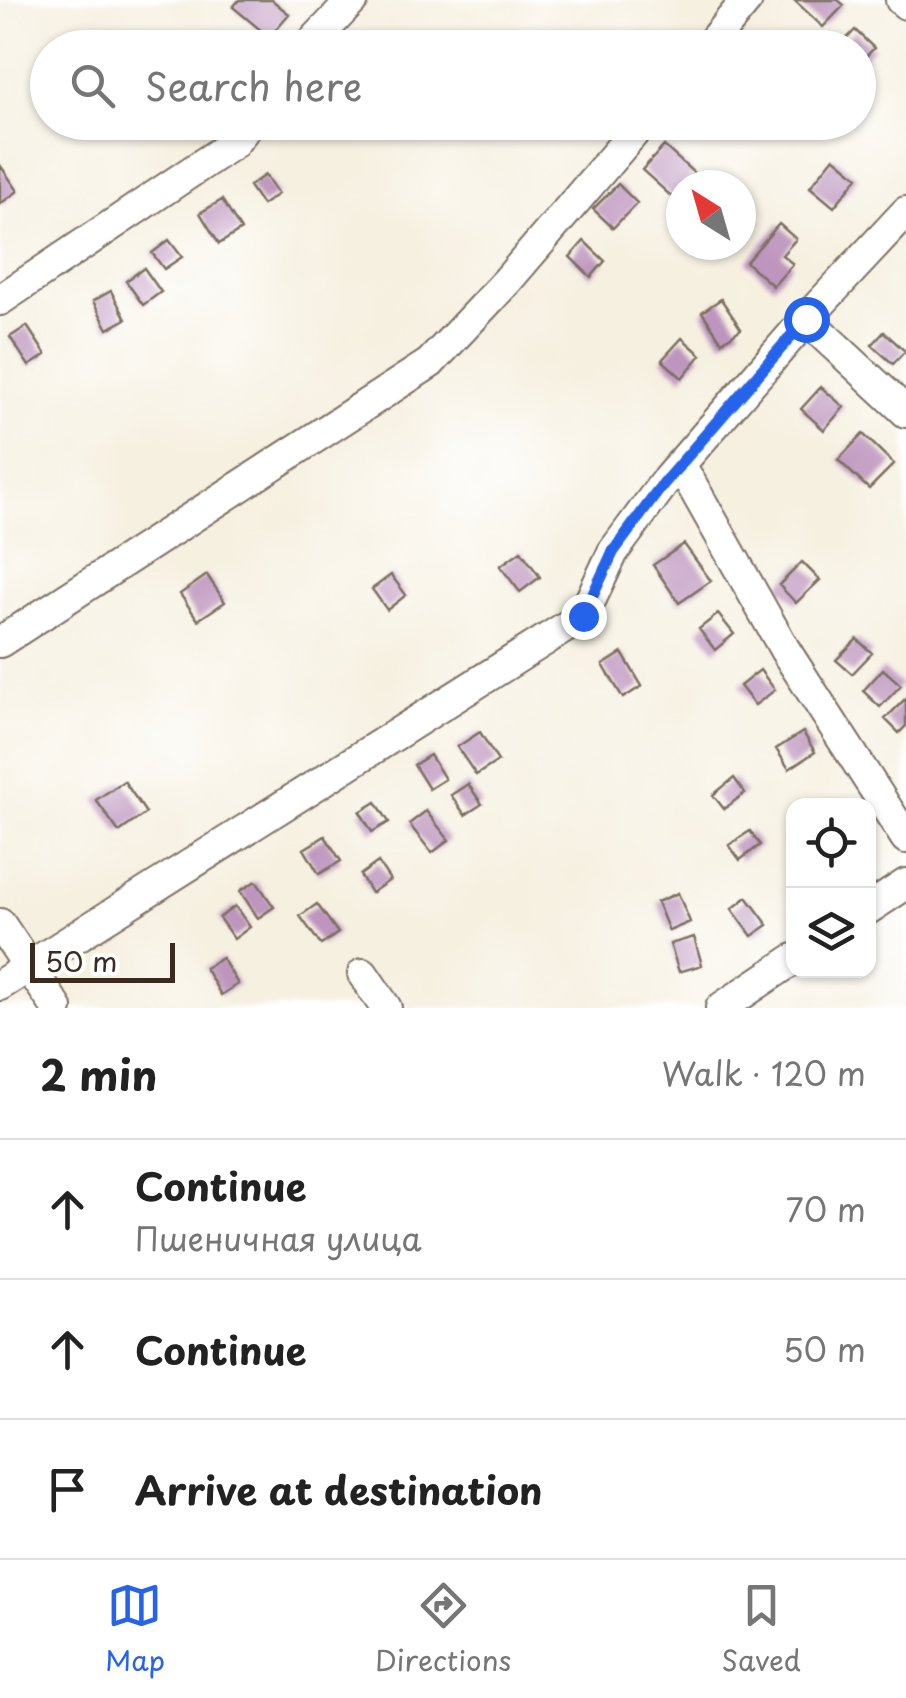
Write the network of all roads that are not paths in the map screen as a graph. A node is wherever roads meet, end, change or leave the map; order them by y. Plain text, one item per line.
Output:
1 (353, 0) edge
2 (747, 0) edge
3 (324, 30) edge
4 (722, 30) edge
5 (236, 140) edge
6 (627, 140) edge
7 (906, 212) edge
8 (0, 300) edge
9 (806, 319) junction
10 (906, 412) edge
11 (672, 473) junction
12 (0, 642) edge
13 (906, 838) edge
14 (906, 884) edge
15 (876, 904) edge
16 (0, 924) edge
17 (786, 965) edge
18 (28, 967) junction
19 (363, 974) dead end
20 (0, 985) edge
21 (57, 1008) edge
22 (386, 1008) edge
23 (721, 1008) edge

1 - 3 street
2 - 4 street
5 - 8 street
6 - 12 street
7 - 9 street
9 - 10 street
9 - 11 street
11 - 13 street
11 - 18 street
14 - 15 street
16 - 18 street
17 - 23 street
18 - 20 street
18 - 21 street
19 - 22 street

